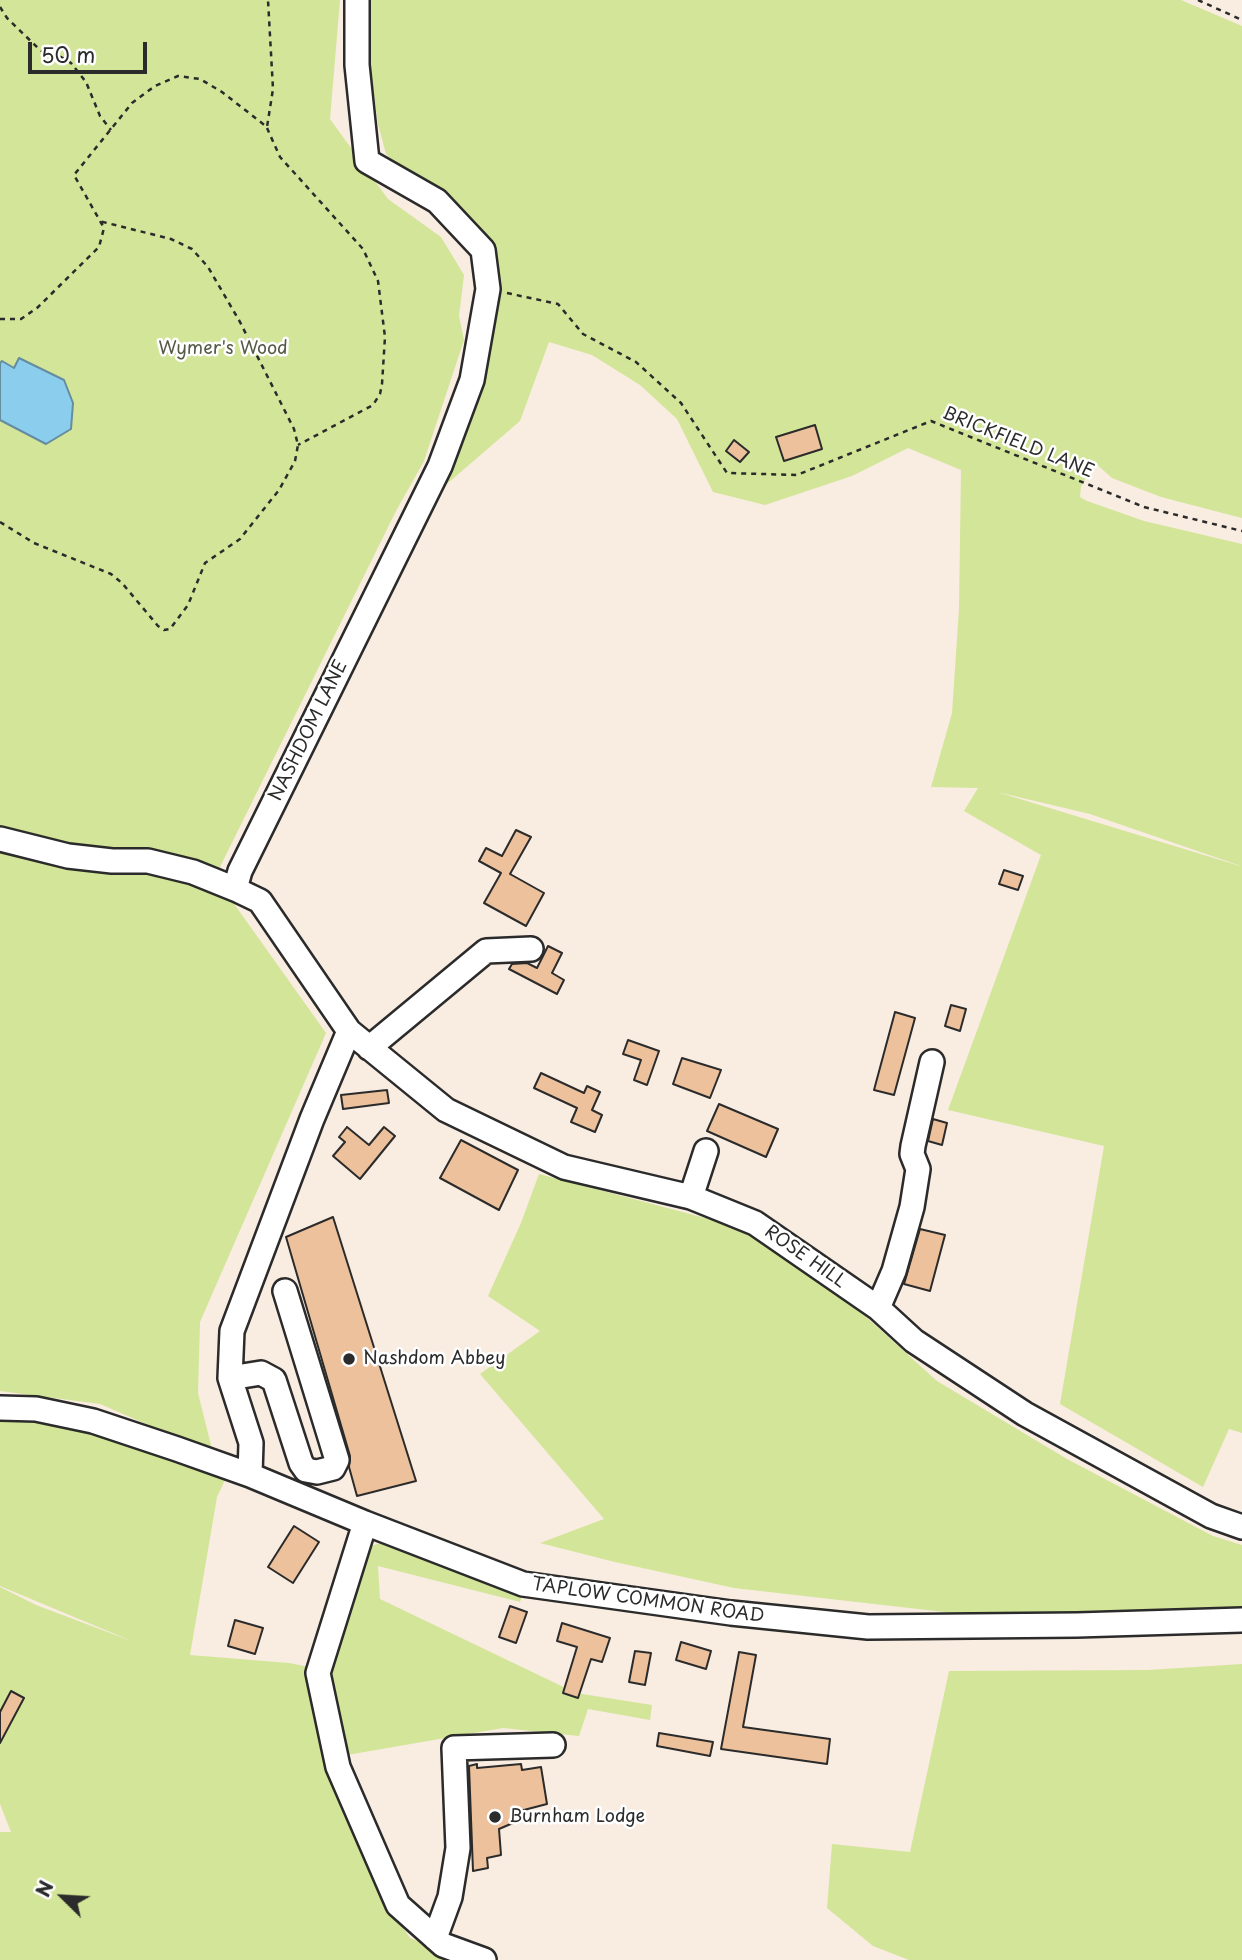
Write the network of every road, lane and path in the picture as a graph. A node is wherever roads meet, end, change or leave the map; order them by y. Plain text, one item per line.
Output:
1 (268, 0) edge
2 (357, 0) edge
3 (1198, 0) edge
4 (0, 7) edge
5 (1242, 20) edge
6 (267, 127) junction
7 (110, 130) junction
8 (99, 221) junction
9 (488, 289) junction
10 (0, 319) edge
11 (298, 445) junction
12 (0, 522) edge
13 (1242, 531) edge
14 (0, 839) edge
15 (235, 889) junction
16 (531, 949) dead end
17 (349, 1031) junction
18 (369, 1048) junction
19 (932, 1062) dead end
20 (706, 1150) dead end
21 (691, 1197) junction
22 (285, 1292) dead end
23 (878, 1308) junction
24 (230, 1378) junction
25 (0, 1408) edge
26 (250, 1475) junction
27 (365, 1522) junction
28 (1242, 1527) edge
29 (1242, 1620) edge
30 (553, 1745) dead end
31 (435, 1938) junction
32 (484, 1960) edge

1 - 6 path
2 - 9 street, NASHDOM LANE
3 - 5 path
4 - 7 path
6 - 7 path
6 - 11 path
7 - 8 path
8 - 10 path
8 - 11 path
9 - 13 path, BRICKFIELD LANE
9 - 15 street, NASHDOM LANE
11 - 12 path
14 - 15 street
15 - 17 street
16 - 18 street
17 - 18 street, ROSE HILL
17 - 24 street
18 - 21 street, ROSE HILL
19 - 23 street
20 - 21 street
21 - 23 street, ROSE HILL
22 - 24 street
23 - 28 street, ROSE HILL
24 - 26 street
25 - 26 street, TAPLOW COMMON ROAD
26 - 27 street, TAPLOW COMMON ROAD
27 - 29 street, TAPLOW COMMON ROAD
27 - 31 street
30 - 31 street
31 - 32 street

